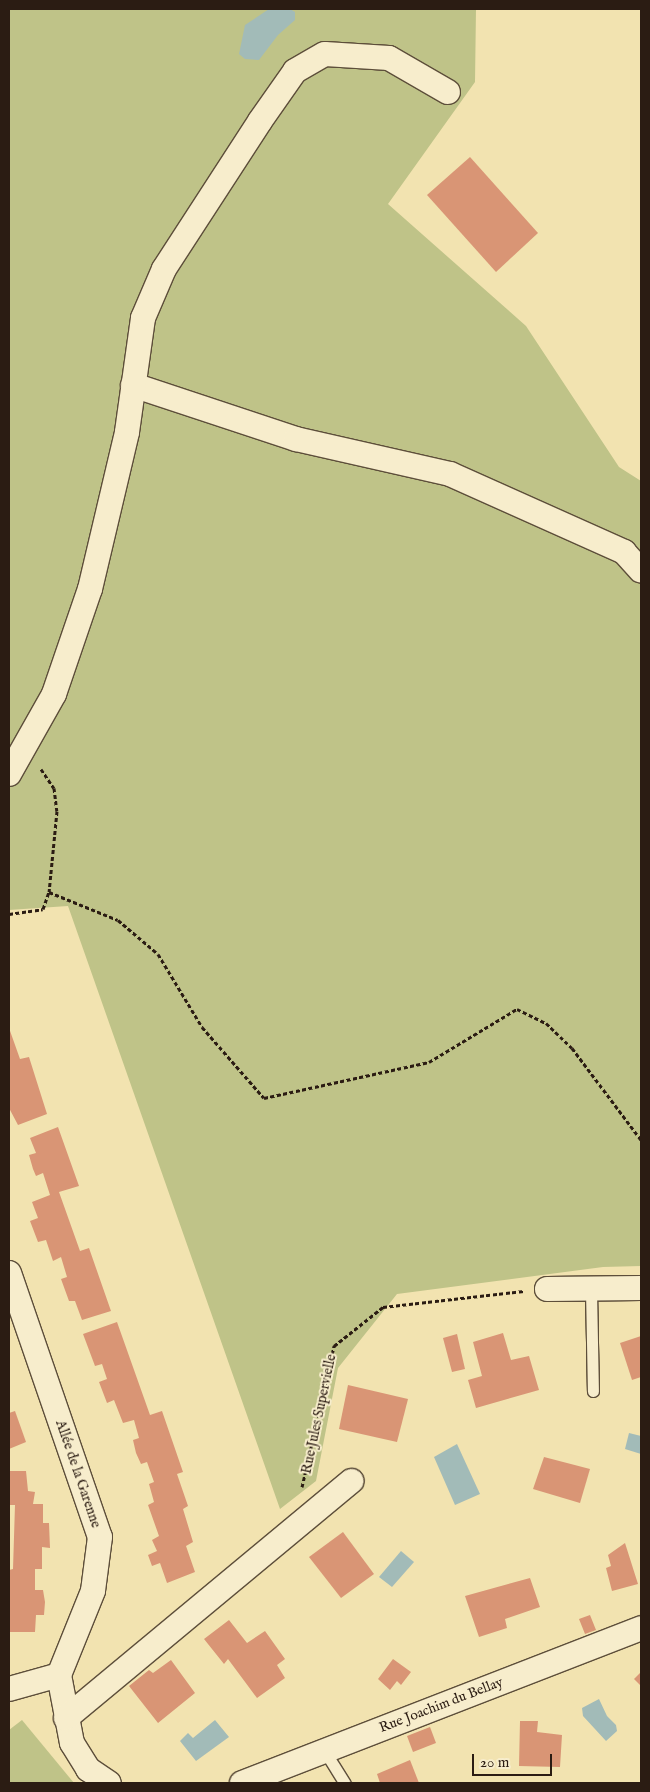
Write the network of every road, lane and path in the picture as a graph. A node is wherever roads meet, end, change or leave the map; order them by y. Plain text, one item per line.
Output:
1 (448, 92) dead end
2 (134, 385) junction
3 (641, 570) edge
4 (25, 745) junction
5 (9, 774) edge
6 (49, 892) junction
7 (9, 914) edge
8 (641, 1140) edge
9 (9, 1273) edge
10 (641, 1288) edge
11 (547, 1289) joint
12 (591, 1290) junction
13 (593, 1391) dead end
14 (351, 1481) dead end
15 (302, 1490) dead end
16 (641, 1628) edge
17 (59, 1675) junction
18 (9, 1689) edge
19 (66, 1718) junction
20 (324, 1750) junction
21 (109, 1783) edge
22 (242, 1783) edge
23 (345, 1783) edge

1 - 2 street
2 - 3 street
2 - 4 street
4 - 5 street
4 - 6 path
6 - 7 path
6 - 8 path
9 - 17 street, Allée de la Garenne
10 - 12 street
11 - 12 street
11 - 15 path, Rue Jules Supervielle
12 - 13 lane
14 - 19 street
16 - 20 street, Rue Joachim du Bellay
17 - 18 street
17 - 19 street
19 - 21 street
20 - 22 street, Rue Joachim du Bellay
20 - 23 lane

